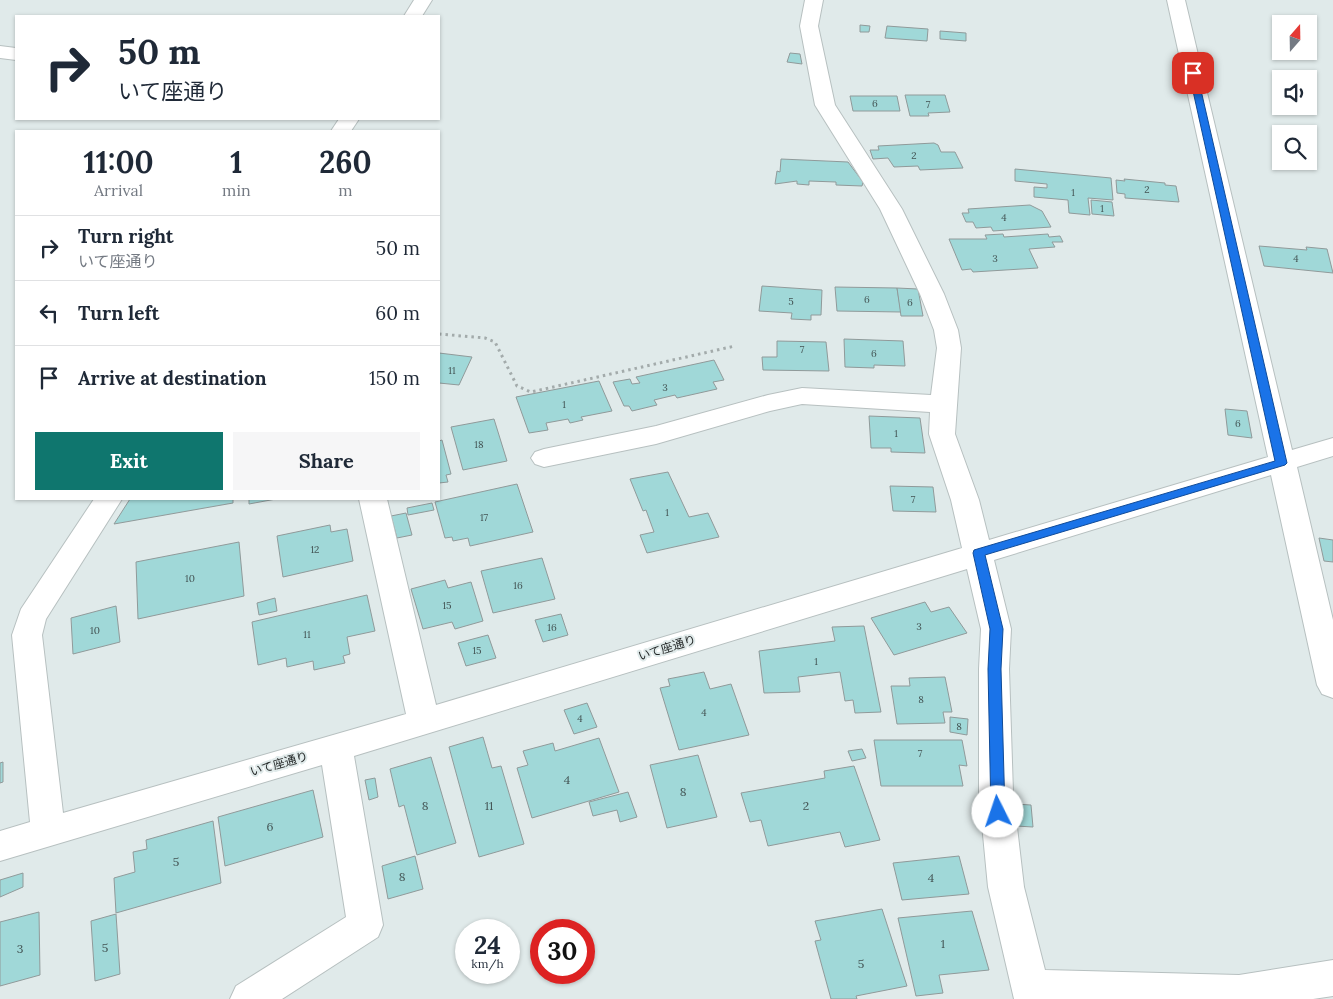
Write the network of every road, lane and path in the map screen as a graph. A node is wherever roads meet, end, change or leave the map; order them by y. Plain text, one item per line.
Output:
1 (423, 0) edge
2 (814, 0) edge
3 (1176, 0) edge
4 (414, 15) edge
5 (0, 52) edge
6 (15, 54) edge
7 (440, 334) edge
8 (735, 346) dead end
9 (943, 404) junction
10 (1333, 447) edge
11 (544, 458) dead end
12 (1281, 463) junction
13 (107, 500) edge
14 (373, 500) edge
15 (979, 553) junction
16 (1323, 598) edge
17 (1333, 685) edge
18 (424, 722) junction
19 (336, 748) junction
20 (48, 831) junction
21 (0, 846) edge
22 (1333, 978) edge
23 (1031, 994) edge
24 (249, 999) edge

1 - 4 street
2 - 9 street
3 - 12 street
5 - 6 street
7 - 8 path
9 - 11 street
9 - 15 street
10 - 12 street, いて座通り
12 - 15 street, いて座通り
12 - 16 street
13 - 20 street
14 - 18 street
15 - 18 street, いて座通り
15 - 23 street
16 - 17 street
18 - 19 street, いて座通り
19 - 20 street, いて座通り
19 - 24 street
20 - 21 street, いて座通り
22 - 23 street

